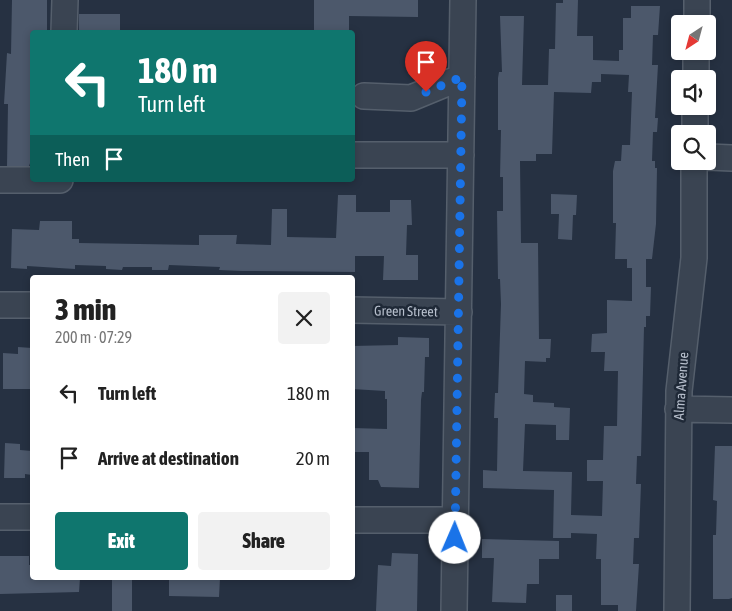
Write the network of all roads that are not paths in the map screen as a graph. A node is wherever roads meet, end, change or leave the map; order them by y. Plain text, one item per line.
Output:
1 (65, 0) edge
2 (463, 0) edge
3 (697, 0) edge
4 (697, 15) edge
5 (64, 30) edge
6 (462, 77) junction
7 (364, 96) dead end
8 (355, 155) edge
9 (461, 155) junction
10 (716, 158) edge
11 (732, 158) edge
12 (694, 170) edge
13 (0, 180) edge
14 (30, 180) edge
15 (0, 305) edge
16 (30, 305) edge
17 (355, 310) edge
18 (458, 312) junction
19 (678, 409) junction
20 (732, 410) edge
21 (0, 516) edge
22 (30, 517) edge
23 (355, 520) edge
24 (456, 520) junction
25 (454, 611) edge
26 (677, 611) edge

1 - 5 street
2 - 6 street
3 - 4 street
6 - 7 street
6 - 9 street
8 - 9 street
9 - 18 street
10 - 11 street
12 - 19 street, Alma Avenue
13 - 14 street
15 - 16 street
17 - 18 street, Green Street
18 - 24 street
19 - 20 street
19 - 26 street, Alma Avenue
21 - 22 street
23 - 24 street
24 - 25 street

